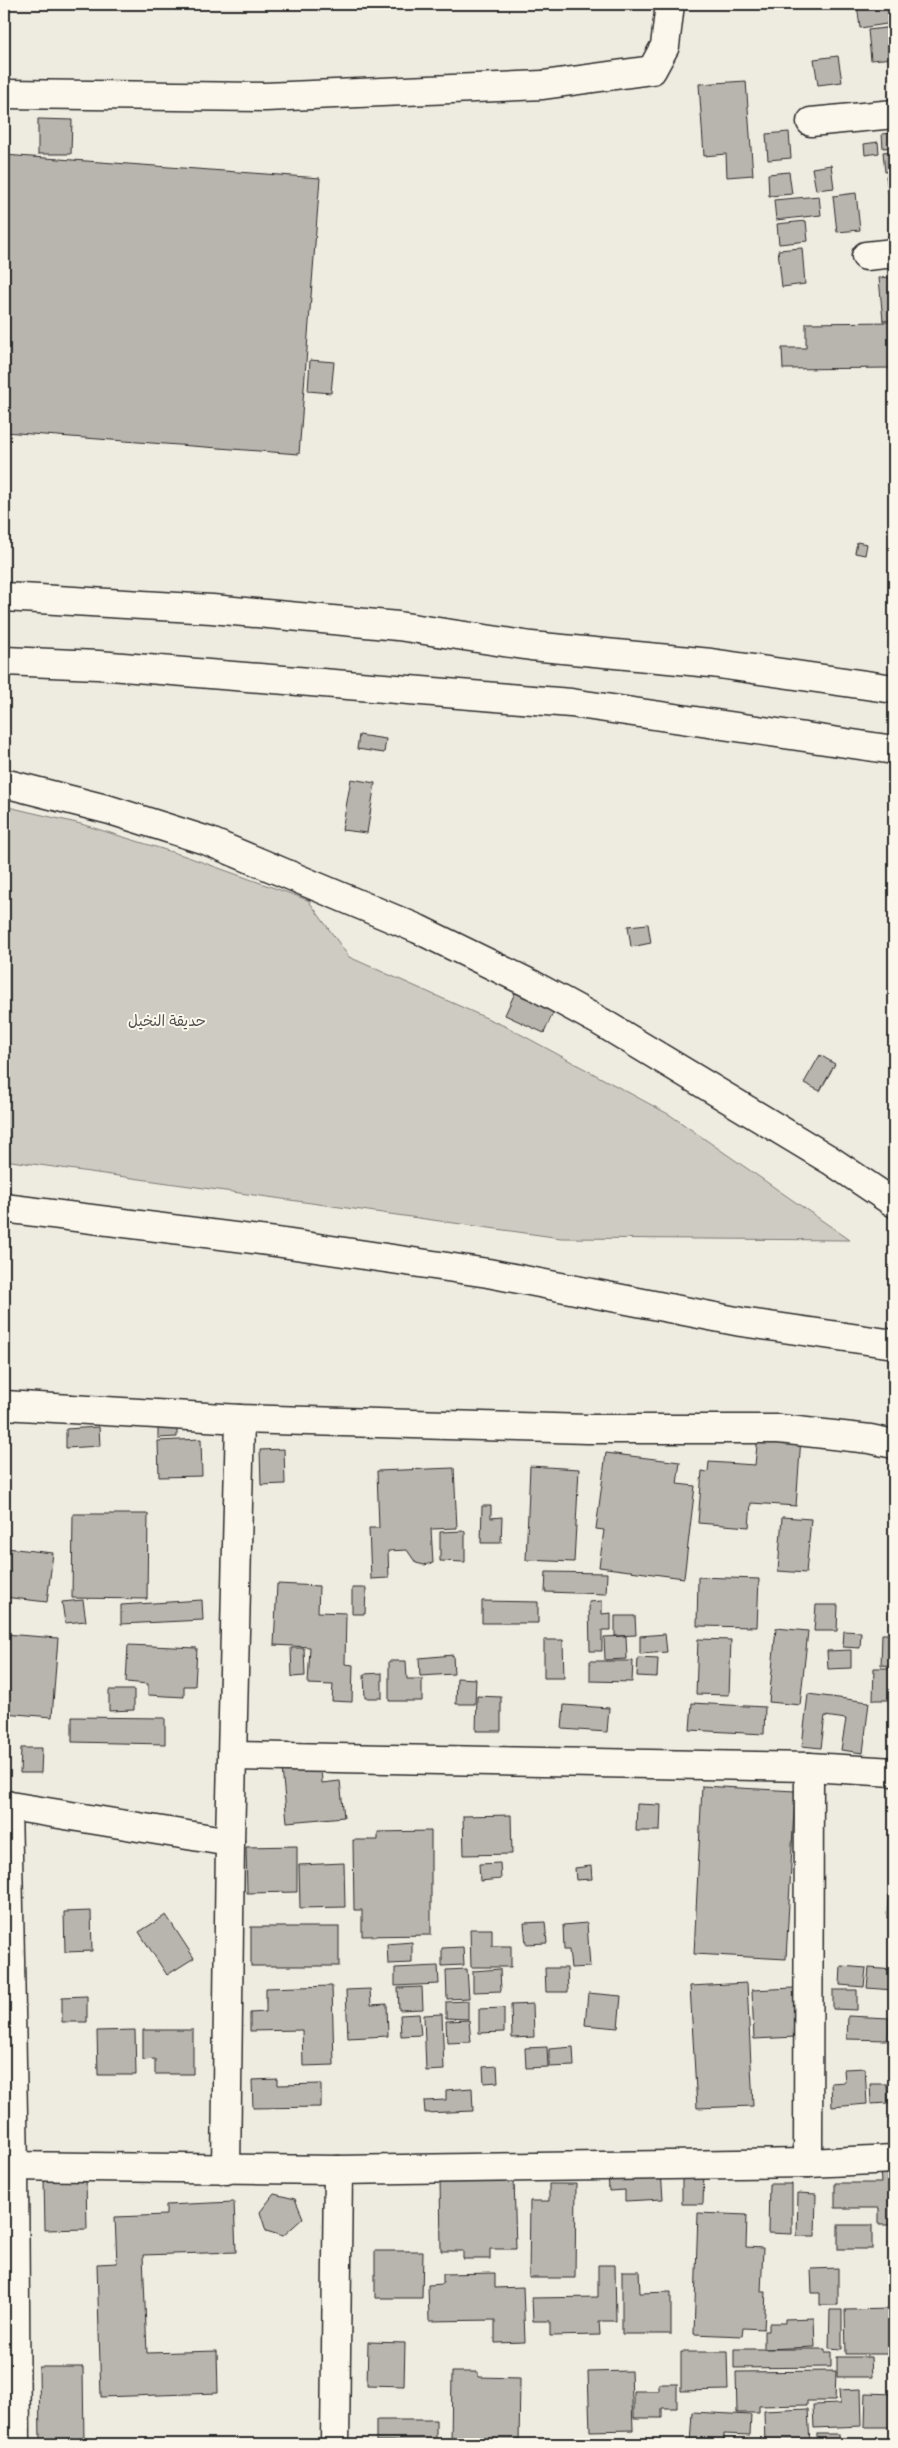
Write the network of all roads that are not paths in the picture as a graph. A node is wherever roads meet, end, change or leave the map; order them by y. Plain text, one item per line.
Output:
1 (670, 4) edge
2 (4, 94) edge
3 (894, 114) edge
4 (811, 122) dead end
5 (894, 253) edge
6 (866, 256) dead end
7 (4, 598) edge
8 (4, 661) edge
9 (894, 689) edge
10 (894, 750) edge
11 (4, 783) edge
12 (894, 1203) edge
13 (4, 1208) edge
14 (894, 1344) edge
15 (4, 1405) edge
16 (240, 1419) junction
17 (894, 1444) edge
18 (233, 1756) junction
19 (809, 1767) junction
20 (894, 1772) edge
21 (5, 1805) edge
22 (230, 1842) junction
23 (894, 2159) edge
24 (808, 2163) junction
25 (9, 2166) edge
26 (226, 2170) junction
27 (338, 2170) junction
28 (16, 2444) edge
29 (334, 2444) edge

1 - 2 main road
3 - 4 main road
5 - 6 main road
7 - 9 main road
8 - 10 main road
11 - 12 main road
13 - 14 main road
15 - 16 main road
16 - 17 main road
16 - 18 main road
18 - 19 main road
18 - 22 main road
19 - 20 main road
19 - 24 main road
21 - 22 main road
21 - 25 main road
22 - 26 main road
23 - 24 main road
24 - 27 main road
25 - 26 main road
25 - 28 main road
26 - 27 main road
27 - 29 main road

